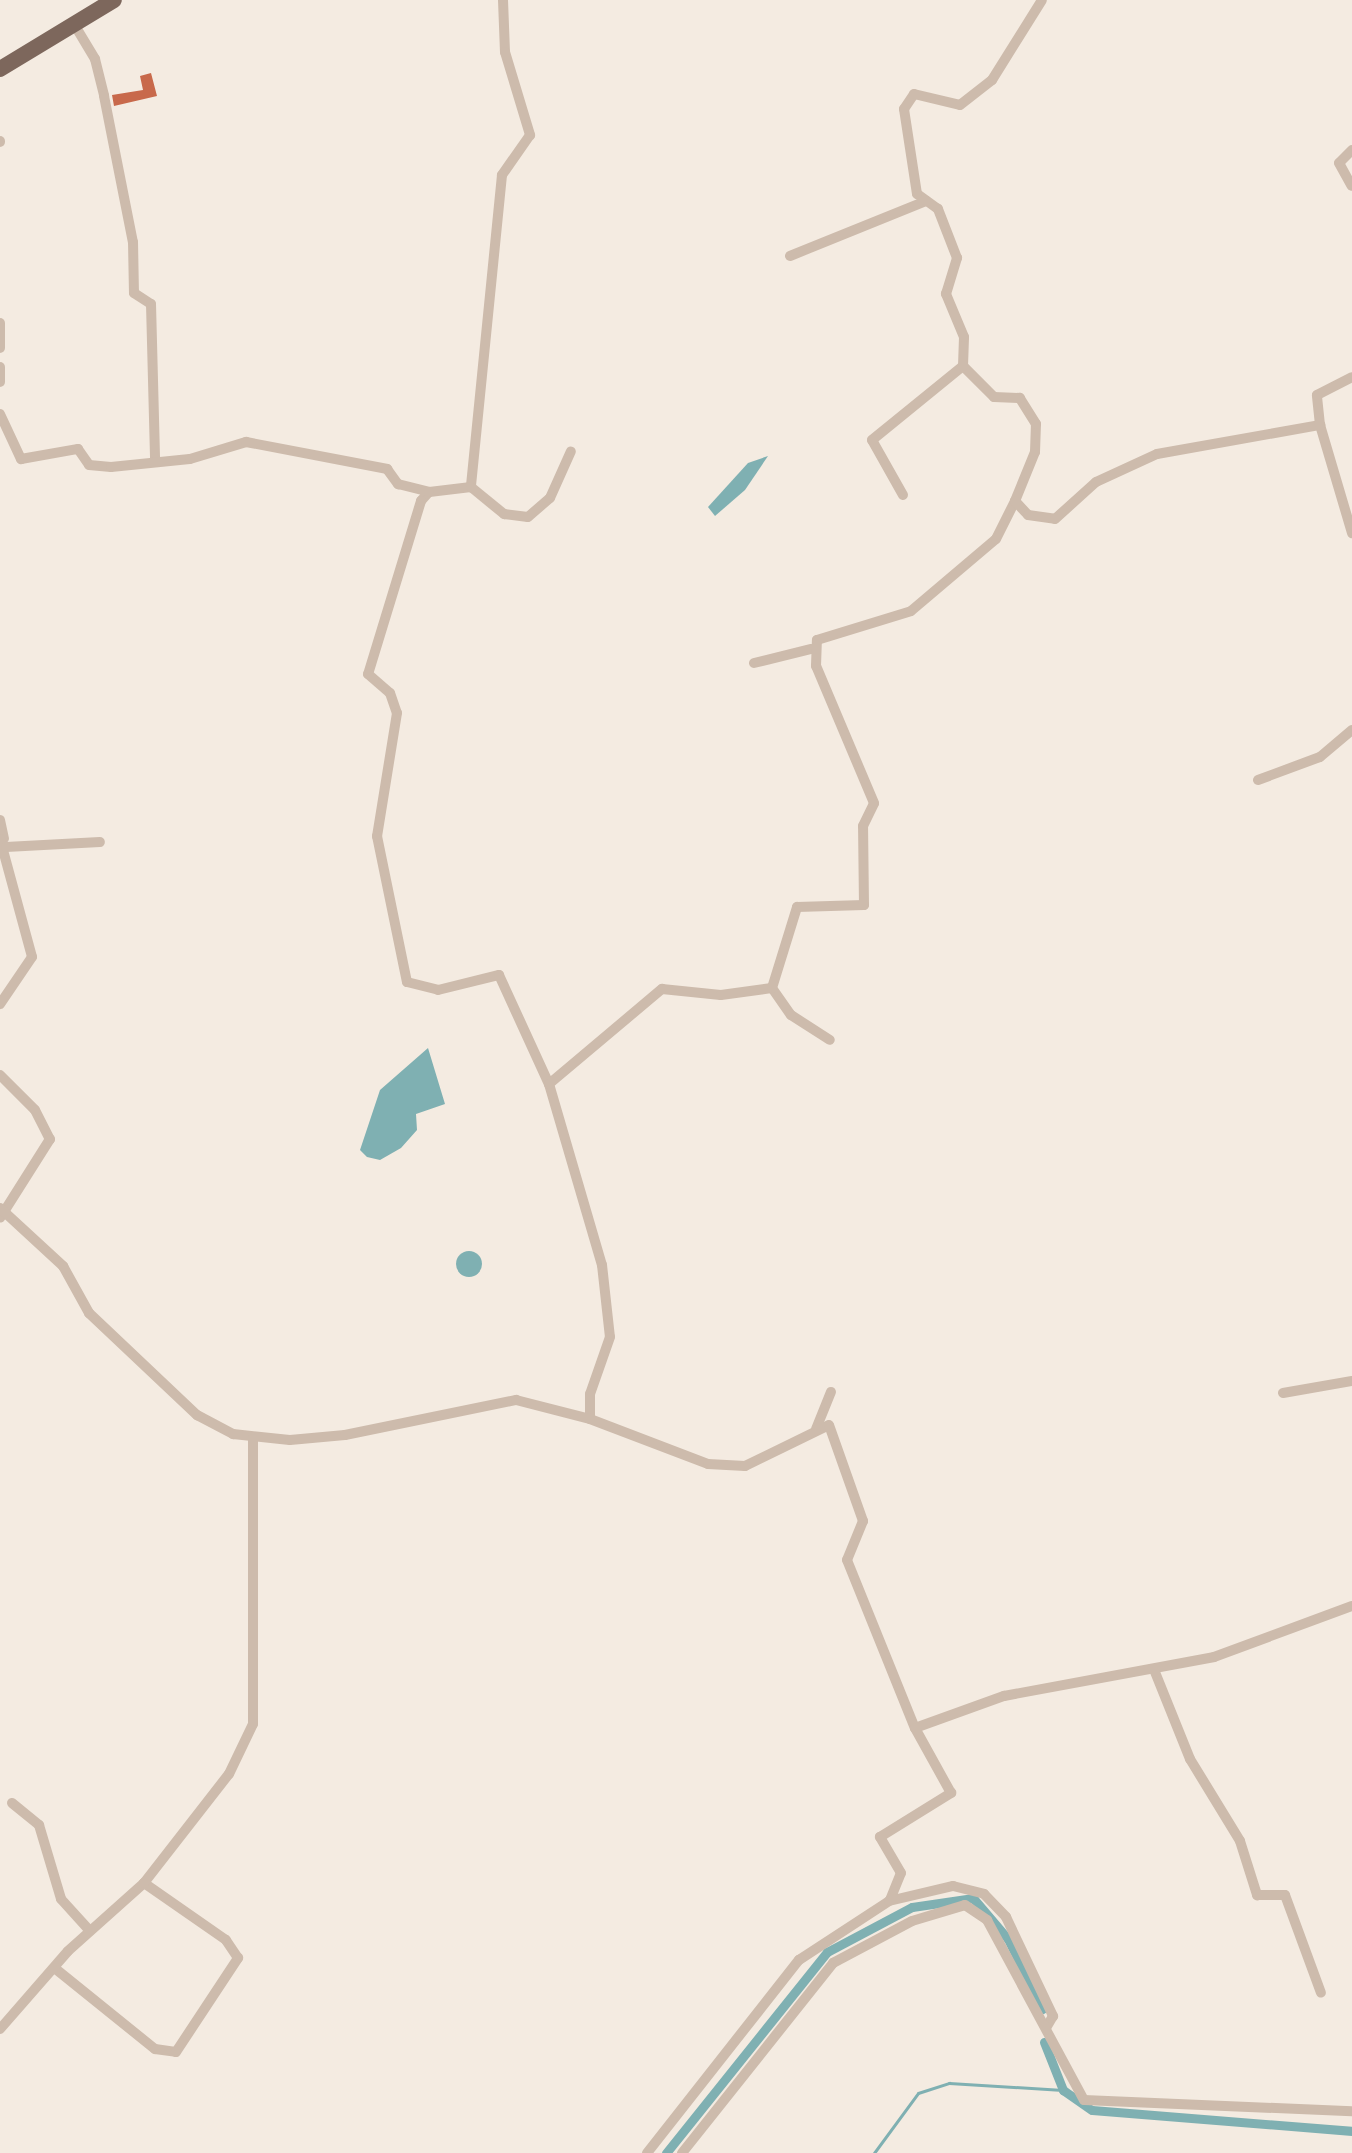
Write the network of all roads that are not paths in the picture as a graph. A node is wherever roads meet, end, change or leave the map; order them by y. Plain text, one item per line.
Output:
1 (114, 0) edge
2 (503, 0) edge
3 (1042, 0) edge
4 (74, 24) junction
5 (0, 69) edge
6 (1352, 150) edge
7 (1352, 186) edge
8 (926, 201) junction
9 (790, 256) dead end
10 (0, 323) edge
11 (0, 348) edge
12 (963, 366) junction
13 (0, 367) edge
14 (1352, 377) edge
15 (0, 382) edge
16 (0, 414) edge
17 (1320, 425) junction
18 (571, 451) dead end
19 (155, 461) junction
20 (1021, 485) junction
21 (471, 487) junction
22 (429, 492) junction
23 (903, 495) dead end
24 (1015, 501) junction
25 (1028, 515) junction
26 (1352, 533) edge
27 (811, 649) junction
28 (754, 663) dead end
29 (1352, 730) edge
30 (1258, 780) dead end
31 (0, 820) edge
32 (3, 841) edge
33 (100, 842) dead end
34 (772, 988) junction
35 (0, 1004) edge
36 (830, 1040) dead end
37 (0, 1075) edge
38 (549, 1084) junction
39 (2, 1212) edge
40 (1352, 1381) edge
41 (831, 1392) dead end
42 (1283, 1393) dead end
43 (590, 1419) junction
44 (816, 1429) junction
45 (253, 1439) junction
46 (1352, 1606) edge
47 (1155, 1672) junction
48 (915, 1728) junction
49 (12, 1803) dead end
50 (144, 1883) junction
51 (889, 1901) junction
52 (90, 1931) junction
53 (57, 1970) junction
54 (1321, 1993) dead end
55 (1046, 2028) junction
56 (0, 2029) edge
57 (1352, 2111) edge
58 (647, 2153) edge
59 (682, 2153) edge

1 - 4 main road
2 - 21 street
3 - 8 street
4 - 5 main road
4 - 19 street
6 - 7 street
8 - 9 street
8 - 12 street
10 - 11 street
12 - 20 street
12 - 23 street
13 - 15 street
14 - 17 street
16 - 19 street
17 - 25 street
17 - 26 street
18 - 21 street
19 - 22 street
20 - 24 street
20 - 25 street
21 - 22 street
22 - 38 street
24 - 25 street
24 - 27 street
27 - 28 street
27 - 34 street
29 - 30 street
31 - 32 street
32 - 33 street
32 - 35 street
34 - 36 street
34 - 38 street
37 - 39 street
38 - 43 street
39 - 45 street
40 - 42 street
41 - 44 street
43 - 44 street
43 - 45 street
44 - 48 street
45 - 50 street
46 - 47 street
47 - 48 street
47 - 54 street
48 - 51 street
49 - 52 street
50 - 52 street
50 - 53 street
51 - 55 street
51 - 58 street
52 - 53 street
53 - 56 street
55 - 57 street
55 - 59 street

